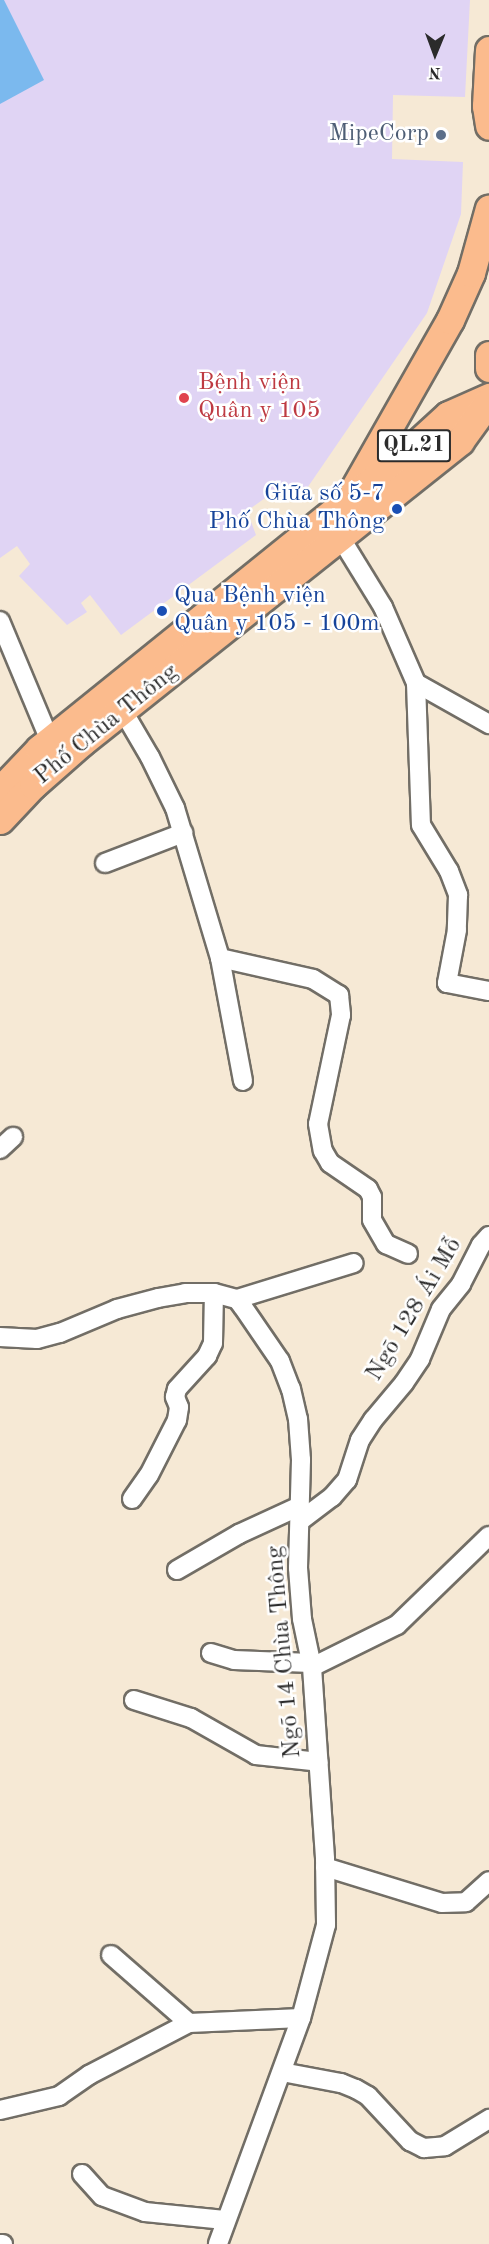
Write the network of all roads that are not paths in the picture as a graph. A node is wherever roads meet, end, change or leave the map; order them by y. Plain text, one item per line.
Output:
1 (489, 50) edge
2 (488, 112) edge
3 (489, 208) edge
4 (489, 355) edge
5 (489, 368) edge
6 (489, 396) edge
7 (489, 401) edge
8 (343, 504) junction
9 (324, 540) junction
10 (0, 621) edge
11 (416, 683) junction
12 (123, 711) junction
13 (489, 724) edge
14 (54, 752) junction
15 (0, 790) edge
16 (0, 820) edge
17 (183, 833) junction
18 (105, 863) dead end
19 (220, 958) junction
20 (489, 991) edge
21 (243, 1081) dead end
22 (489, 1236) edge
23 (408, 1254) dead end
24 (354, 1263) dead end
25 (214, 1293) junction
26 (237, 1299) junction
27 (0, 1337) edge
28 (132, 1499) dead end
29 (300, 1513) junction
30 (489, 1536) edge
31 (177, 1570) dead end
32 (211, 1653) dead end
33 (311, 1665) junction
34 (134, 1700) dead end
35 (318, 1762) junction
36 (325, 1867) junction
37 (489, 1881) edge
38 (111, 1955) dead end
39 (301, 2018) junction
40 (189, 2023) junction
41 (282, 2072) junction
42 (0, 2110) edge
43 (489, 2119) edge
44 (82, 2174) dead end
45 (225, 2220) junction
46 (218, 2244) edge

1 - 2 highway
3 - 8 highway
4 - 5 highway
6 - 8 highway, Phố Chùa Thông / QL.21
7 - 9 highway, Phố Chùa Thông / QL.21
8 - 9 highway, Phố Chùa Thông / QL.21
9 - 11 street
9 - 12 highway, Phố Chùa Thông / QL.21
9 - 14 highway, Phố Chùa Thông / QL.21
10 - 14 street
11 - 13 street
11 - 20 street
12 - 14 highway, Phố Chùa Thông / QL.21
12 - 17 street
14 - 15 highway, Phố Chùa Thông / QL.21
14 - 16 highway, Phố Chùa Thông / QL.21
17 - 18 street
17 - 19 street
19 - 21 street
19 - 23 street
22 - 29 street, Ngõ 128 Ái Mỗ
24 - 26 street
25 - 26 street
25 - 27 street
25 - 28 street
26 - 29 street, Ngõ 14 Chùa Thông
29 - 31 street, Ngõ 128 Ái Mỗ
29 - 33 street, Ngõ 14 Chùa Thông
30 - 33 street
32 - 33 street
33 - 35 street, Ngõ 14 Chùa Thông
34 - 35 street
35 - 36 street, Ngõ 14 Chùa Thông
36 - 37 street
36 - 39 street, Ngõ 14 Chùa Thông
38 - 40 street
39 - 40 street
39 - 41 street, Ngõ 14 Chùa Thông
40 - 42 street
41 - 43 street
41 - 45 street, Ngõ 14 Chùa Thông
44 - 45 street
45 - 46 street, Ngõ 14 Chùa Thông

